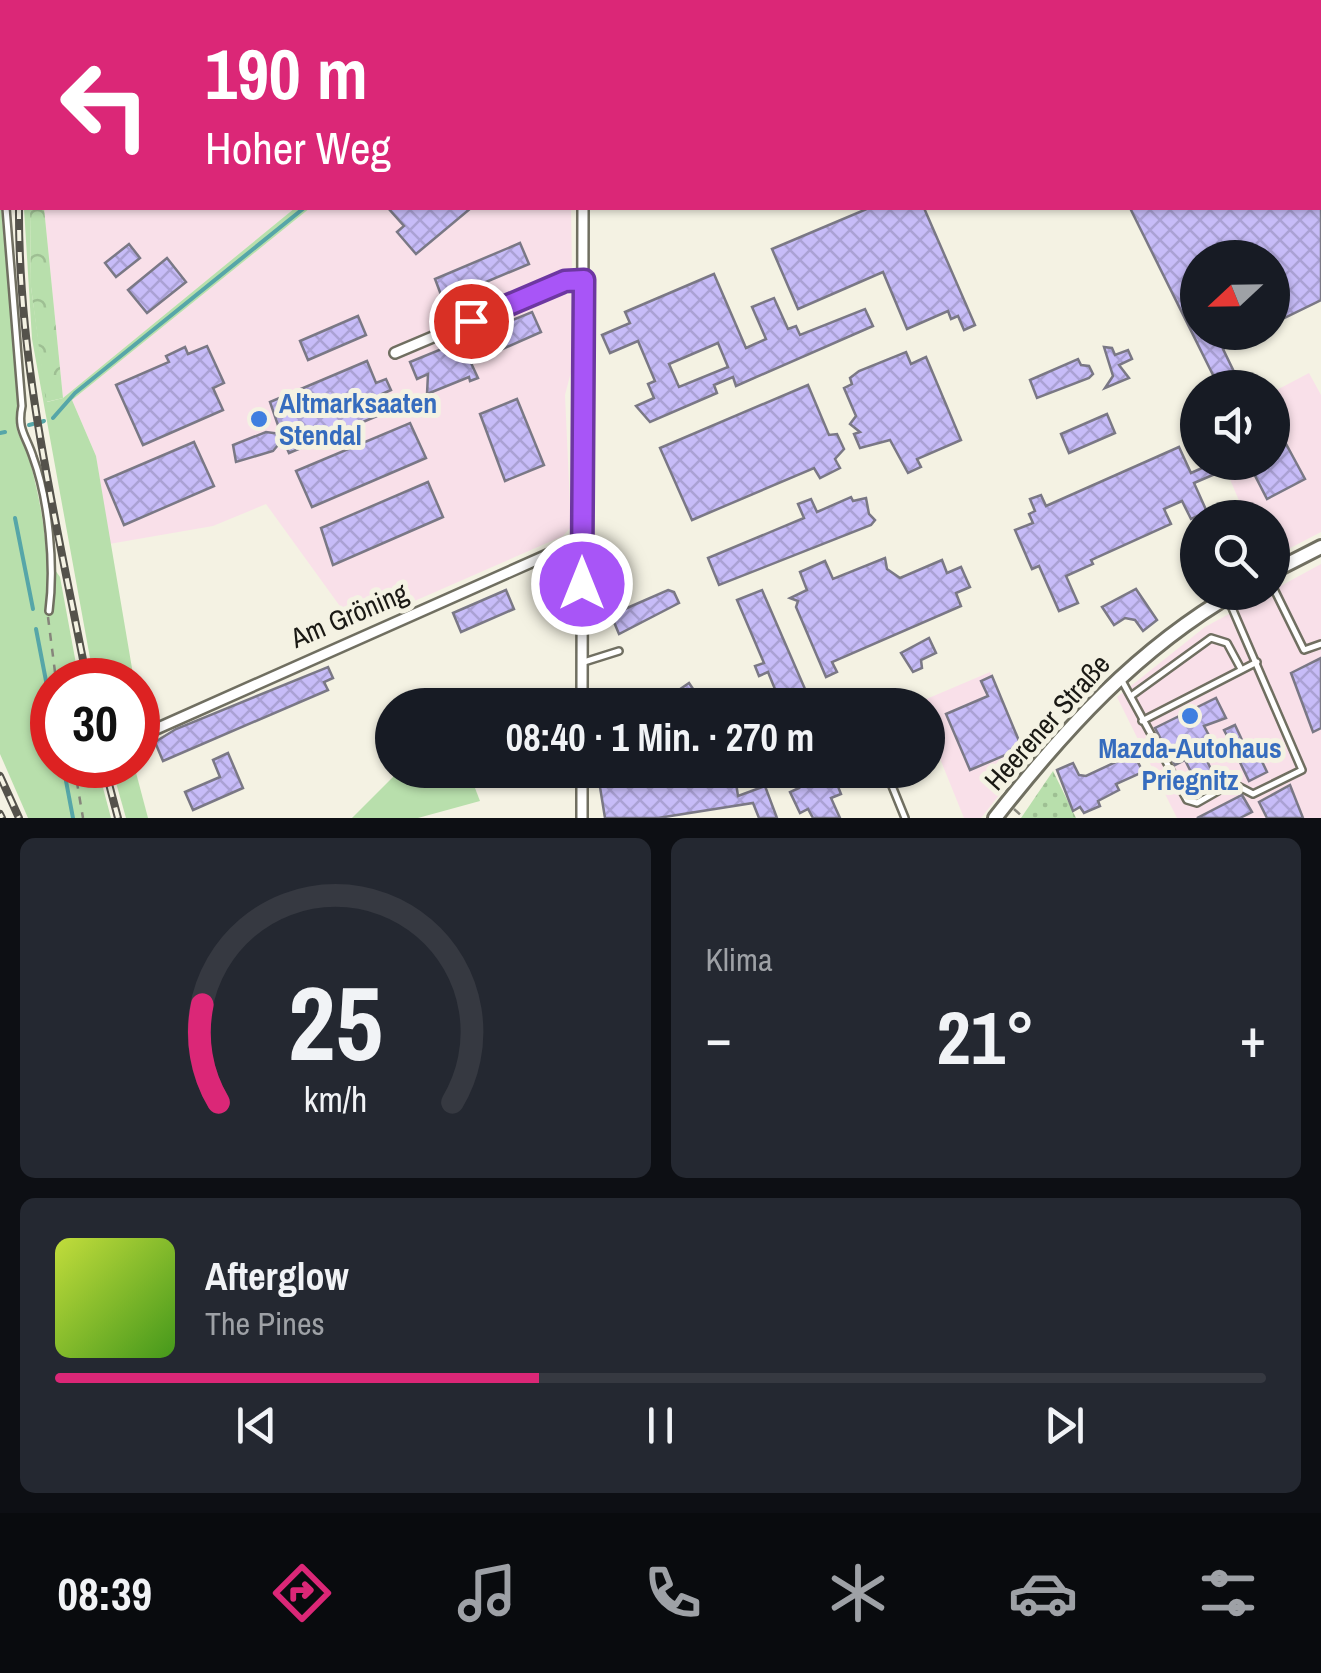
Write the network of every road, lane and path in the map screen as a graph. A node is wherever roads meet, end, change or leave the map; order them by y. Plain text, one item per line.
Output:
1 (6, 210) edge
2 (583, 210) edge
3 (584, 280) junction
4 (395, 353) dead end
5 (582, 545) junction
6 (1321, 547) edge
7 (1290, 563) edge
8 (1210, 610) edge
9 (1237, 610) edge
10 (1284, 610) edge
11 (49, 611) joint
12 (1321, 644) edge
13 (619, 651) dead end
14 (52, 658) edge
15 (1256, 662) junction
16 (582, 663) junction
17 (1241, 670) junction
18 (1119, 676) junction
19 (582, 688) edge
20 (1130, 696) junction
21 (1142, 720) junction
22 (160, 727) edge
23 (78, 788) edge
24 (582, 788) edge
25 (893, 788) edge
26 (83, 818) edge
27 (582, 818) edge
28 (905, 818) edge
29 (995, 818) edge

1 - 11 lane
2 - 3 street
3 - 4 street
3 - 5 street
5 - 16 street
5 - 22 street, Am Gröning
6 - 7 main road
8 - 18 main road, Heerener Straße
9 - 15 lane
10 - 12 lane
11 - 14 path
13 - 16 lane
15 - 17 lane
15 - 21 lane
16 - 19 street
17 - 20 lane
17 - 21 lane
18 - 20 lane
18 - 29 main road, Heerener Straße
20 - 21 lane
23 - 26 path
24 - 27 street
25 - 28 lane

